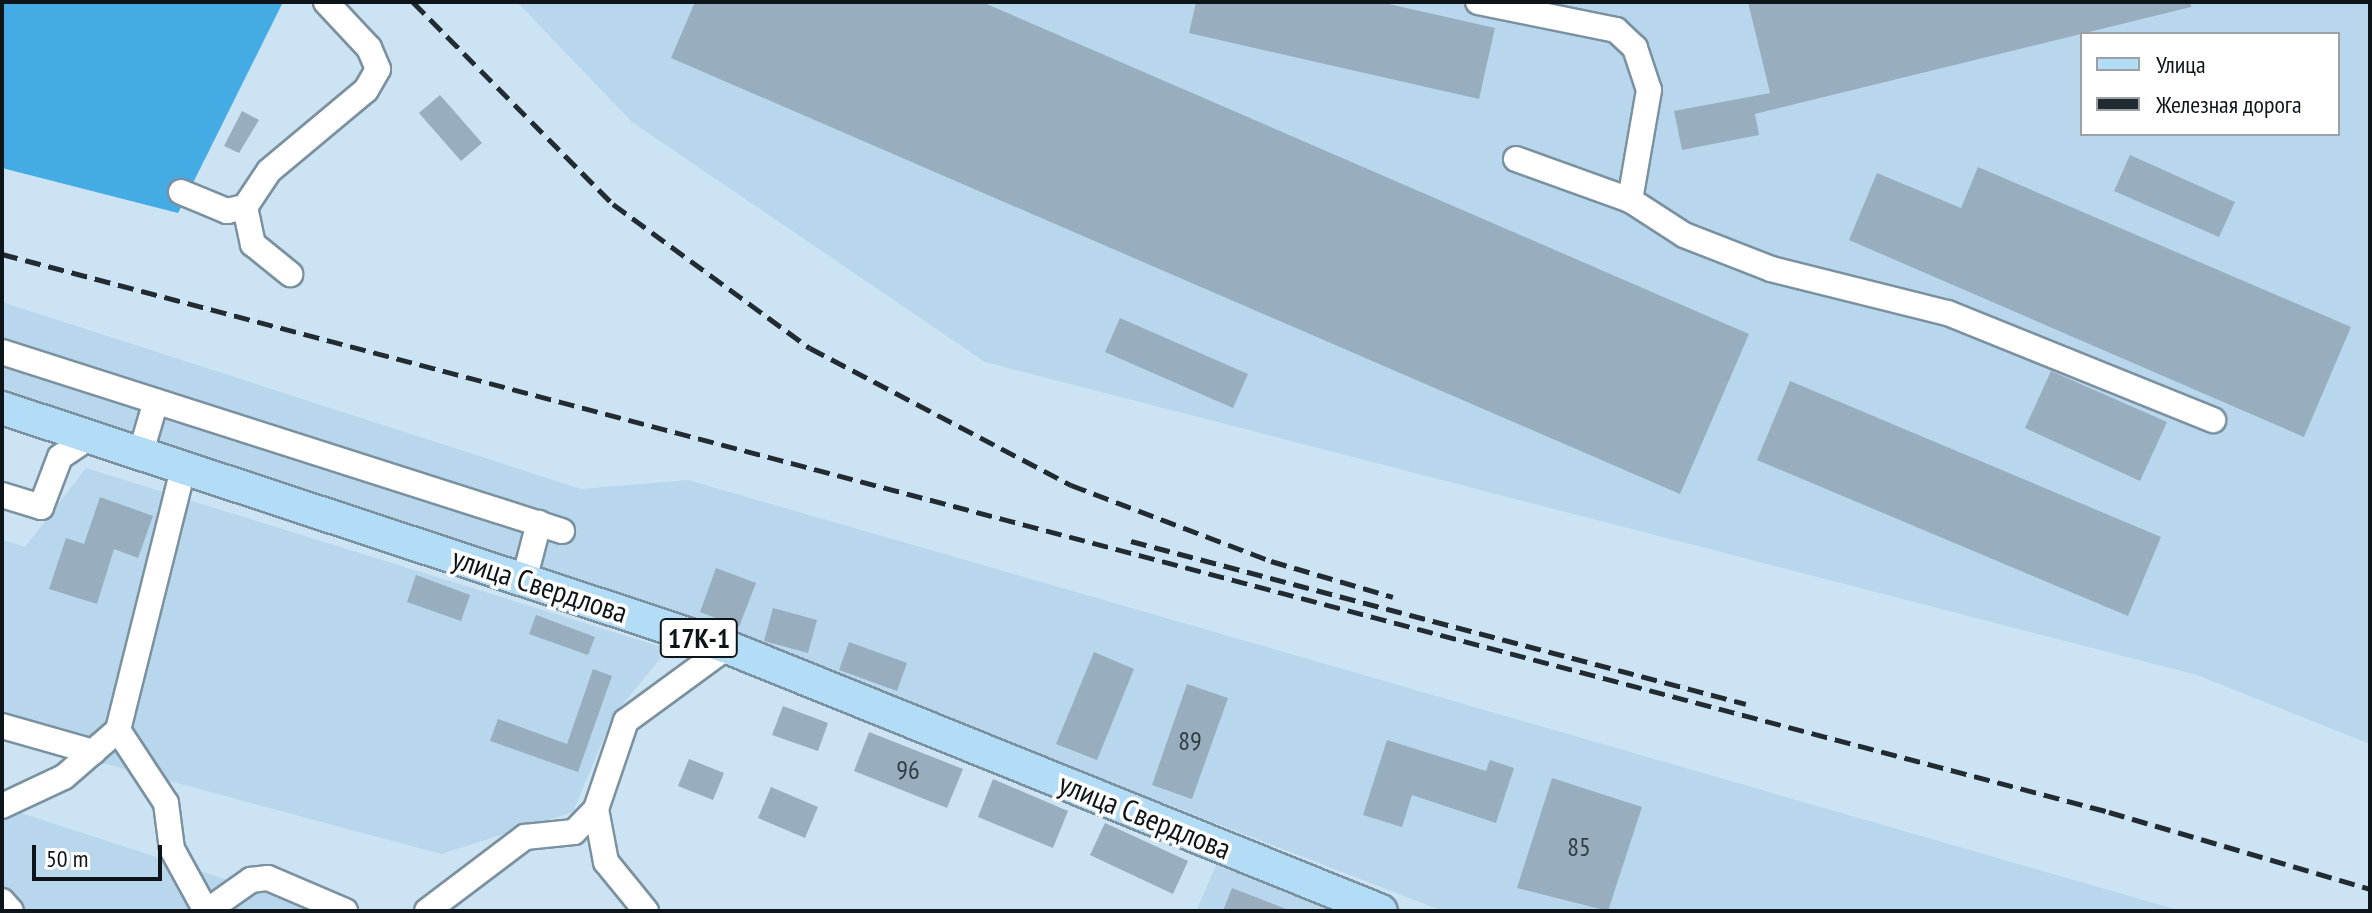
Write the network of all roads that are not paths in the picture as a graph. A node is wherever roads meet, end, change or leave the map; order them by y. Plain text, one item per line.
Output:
1 (326, 2) edge
2 (1478, 2) edge
3 (1516, 159) dead end
4 (181, 192) dead end
5 (1630, 200) junction
6 (245, 207) junction
7 (290, 274) dead end
8 (2, 352) edge
9 (156, 401) junction
10 (2, 408) edge
11 (2213, 420) dead end
12 (91, 436) junction
13 (141, 452) junction
14 (184, 466) junction
15 (2, 495) edge
16 (539, 523) junction
17 (562, 531) dead end
18 (524, 580) junction
19 (727, 647) junction
20 (2, 726) edge
21 (118, 730) junction
22 (93, 752) junction
23 (2, 806) edge
24 (596, 809) junction
25 (2, 901) edge
26 (11, 911) edge
27 (207, 911) edge
28 (345, 911) edge
29 (427, 911) edge
30 (646, 911) edge
31 (1381, 911) edge

1 - 6 street
2 - 5 street
3 - 5 street
4 - 6 street
5 - 11 street
6 - 7 street
8 - 9 street
9 - 13 street
9 - 16 street
10 - 12 main road, улица Свердлова / 17К-1
12 - 13 main road, улица Свердлова / 17К-1
12 - 15 street
13 - 14 main road, улица Свердлова / 17К-1
14 - 18 main road, улица Свердлова / 17К-1
14 - 21 street
16 - 17 street
16 - 18 street
18 - 19 main road, улица Свердлова / 17К-1
19 - 24 street
19 - 31 main road, улица Свердлова / 17К-1
20 - 22 street
21 - 22 street
21 - 27 street
22 - 23 street
24 - 29 street
24 - 30 street
25 - 26 street
27 - 28 street

